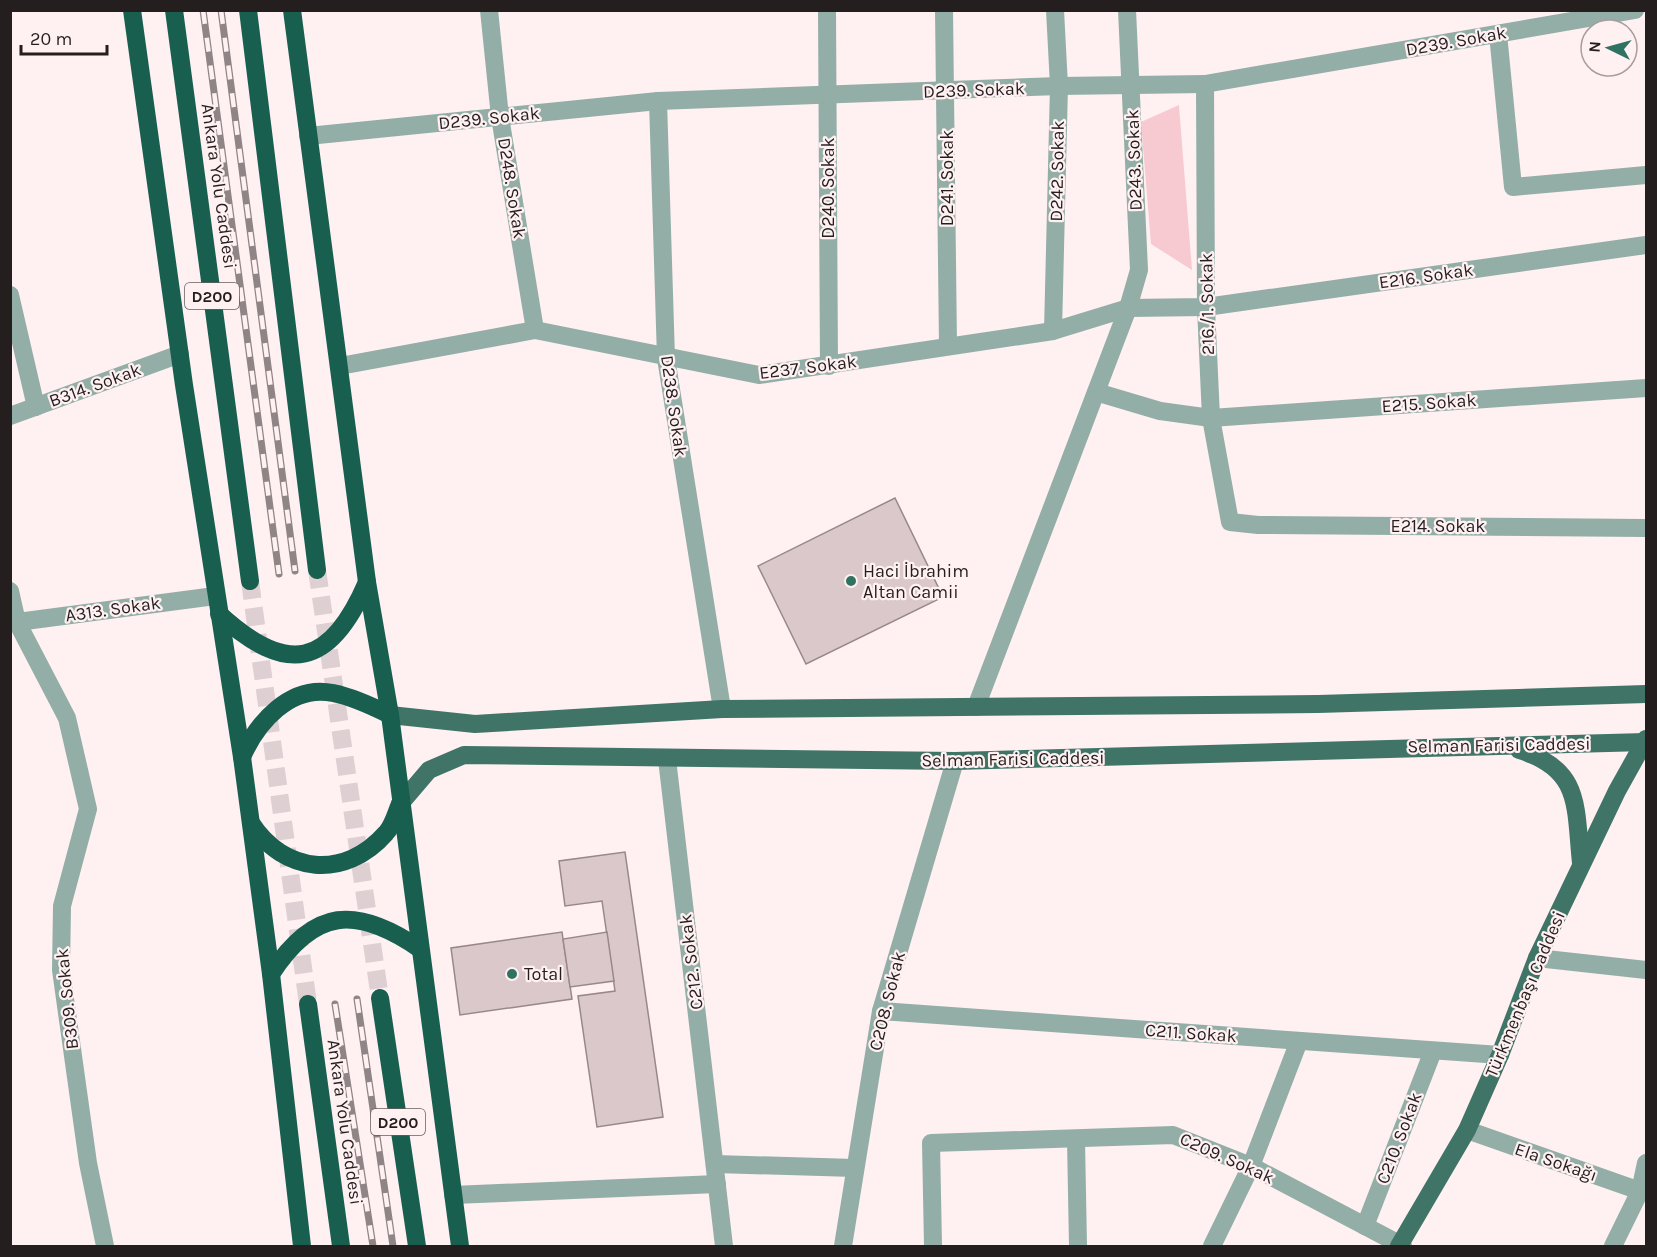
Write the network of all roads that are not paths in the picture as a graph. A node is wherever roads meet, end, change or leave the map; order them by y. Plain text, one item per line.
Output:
1 (132, 10) edge
2 (174, 10) edge
3 (248, 10) edge
4 (292, 10) edge
5 (489, 10) edge
6 (827, 10) edge
7 (945, 10) edge
8 (1055, 10) edge
9 (1127, 10) edge
10 (1635, 10) edge
11 (1498, 34) junction
12 (1205, 84) junction
13 (1131, 85) junction
14 (1059, 86) junction
15 (947, 92) junction
16 (828, 93) junction
17 (658, 101) junction
18 (500, 117) junction
19 (308, 136) junction
20 (1647, 175) edge
21 (1647, 244) edge
22 (10, 295) edge
23 (1206, 307) junction
24 (1128, 308) junction
25 (535, 330) junction
26 (1053, 332) junction
27 (948, 346) junction
28 (180, 354) junction
29 (666, 358) junction
30 (340, 366) junction
31 (830, 366) junction
32 (1647, 388) edge
33 (1096, 392) junction
34 (36, 407) junction
35 (10, 416) edge
36 (1211, 417) junction
37 (1230, 522) joint
38 (1647, 528) edge
39 (317, 570) tunnel mouth
40 (250, 581) tunnel mouth
41 (367, 582) junction
42 (10, 591) edge
43 (215, 596) junction
44 (219, 614) junction
45 (14, 623) edge
46 (1647, 694) edge
47 (976, 706) junction
48 (722, 709) junction
49 (390, 715) junction
50 (1646, 741) edge
51 (1503, 745) junction
52 (242, 757) junction
53 (667, 759) junction
54 (955, 761) junction
55 (400, 804) junction
56 (248, 819) junction
57 (1581, 864) junction
58 (420, 948) junction
59 (1537, 958) junction
60 (1647, 970) edge
61 (271, 974) junction
62 (380, 998) tunnel mouth
63 (308, 1004) tunnel mouth
64 (881, 1011) junction
65 (1299, 1041) junction
66 (1433, 1051) junction
67 (1500, 1055) junction
68 (1467, 1130) junction
69 (1076, 1140) junction
70 (1647, 1163) edge
71 (715, 1164) junction
72 (1251, 1166) junction
73 (855, 1168) junction
74 (717, 1184) junction
75 (1643, 1191) edge
76 (453, 1195) junction
77 (1365, 1226) junction
78 (105, 1246) edge
79 (302, 1246) edge
80 (340, 1246) edge
81 (417, 1246) edge
82 (460, 1246) edge
83 (724, 1246) edge
84 (843, 1246) edge
85 (933, 1246) edge
86 (1078, 1246) edge
87 (1212, 1246) edge
88 (1401, 1246) edge
89 (1613, 1246) edge

1 - 28 highway
2 - 40 highway, Ankara Yolu Caddesi / D200
3 - 39 highway
4 - 19 highway
5 - 18 street, D248. Sokak
6 - 16 street, D240. Sokak
7 - 15 street, D241. Sokak
8 - 14 street, D242. Sokak
9 - 13 street, D243. Sokak
10 - 11 street, D239. Sokak
11 - 12 street, D239. Sokak
11 - 20 street
12 - 13 street, D239. Sokak
12 - 23 street, 216./1. Sokak
13 - 14 street, D239. Sokak
13 - 24 street, D243. Sokak
14 - 15 street, D239. Sokak
14 - 26 street, D242. Sokak
15 - 16 street, D239. Sokak
15 - 27 street, D241. Sokak
16 - 17 street, D239. Sokak
16 - 31 street, D240. Sokak
17 - 18 street, D239. Sokak
17 - 29 street, D238. Sokak
18 - 19 street, D239. Sokak
18 - 25 street, D248. Sokak
19 - 30 highway
21 - 23 street, E216. Sokak
22 - 34 street
23 - 24 street, E237. Sokak
23 - 36 street, 216./1. Sokak
24 - 26 street, E237. Sokak
24 - 33 street, D243. Sokak
25 - 29 street, E237. Sokak
25 - 30 street, E237. Sokak
26 - 27 street, E237. Sokak
27 - 31 street, E237. Sokak
28 - 34 street, B314. Sokak
28 - 43 highway
29 - 31 street, E237. Sokak
29 - 48 street, D238. Sokak
30 - 41 highway
32 - 36 street, E215. Sokak
33 - 36 street, E215. Sokak
33 - 47 street, D243. Sokak
34 - 35 street, B314. Sokak
36 - 37 street, 216./1. Sokak
37 - 38 street, E214. Sokak
41 - 44 highway
41 - 49 highway
42 - 45 street, B309. Sokak
43 - 44 highway
43 - 45 street, A313. Sokak
44 - 52 highway
45 - 78 street, B309. Sokak
46 - 47 main road
47 - 48 main road
48 - 49 main road
49 - 52 highway
49 - 55 highway
50 - 51 main road, Selman Farisi Caddesi
50 - 57 main road, Türkmenbaşı Caddesi
51 - 54 main road, Selman Farisi Caddesi
51 - 57 main road
52 - 56 highway
53 - 54 main road, Selman Farisi Caddesi
53 - 55 main road, Selman Farisi Caddesi
53 - 71 street, C212. Sokak
54 - 64 street, C208. Sokak
55 - 56 highway
55 - 58 highway
56 - 61 highway
57 - 59 main road, Türkmenbaşı Caddesi
58 - 61 highway
58 - 76 highway
59 - 60 street
59 - 67 main road, Türkmenbaşı Caddesi
61 - 79 highway
62 - 81 highway, D200
63 - 80 highway, Ankara Yolu Caddesi
64 - 65 street, C211. Sokak
64 - 73 street, C208. Sokak
65 - 66 street, C211. Sokak
65 - 72 street
66 - 67 street, C211. Sokak
66 - 77 street, C210. Sokak
67 - 68 main road, Türkmenbaşı Caddesi
68 - 75 street, Ela Sokağı
68 - 88 main road, Türkmenbaşı Caddesi
69 - 72 street, C209. Sokak
69 - 85 street, C209. Sokak
69 - 86 street
70 - 75 street
71 - 73 street
71 - 74 street, C212. Sokak
72 - 77 street, C209. Sokak
72 - 87 street
73 - 84 street, C208. Sokak
74 - 76 street
74 - 83 street, C212. Sokak
75 - 89 street
76 - 82 highway
77 - 88 street, C209. Sokak

